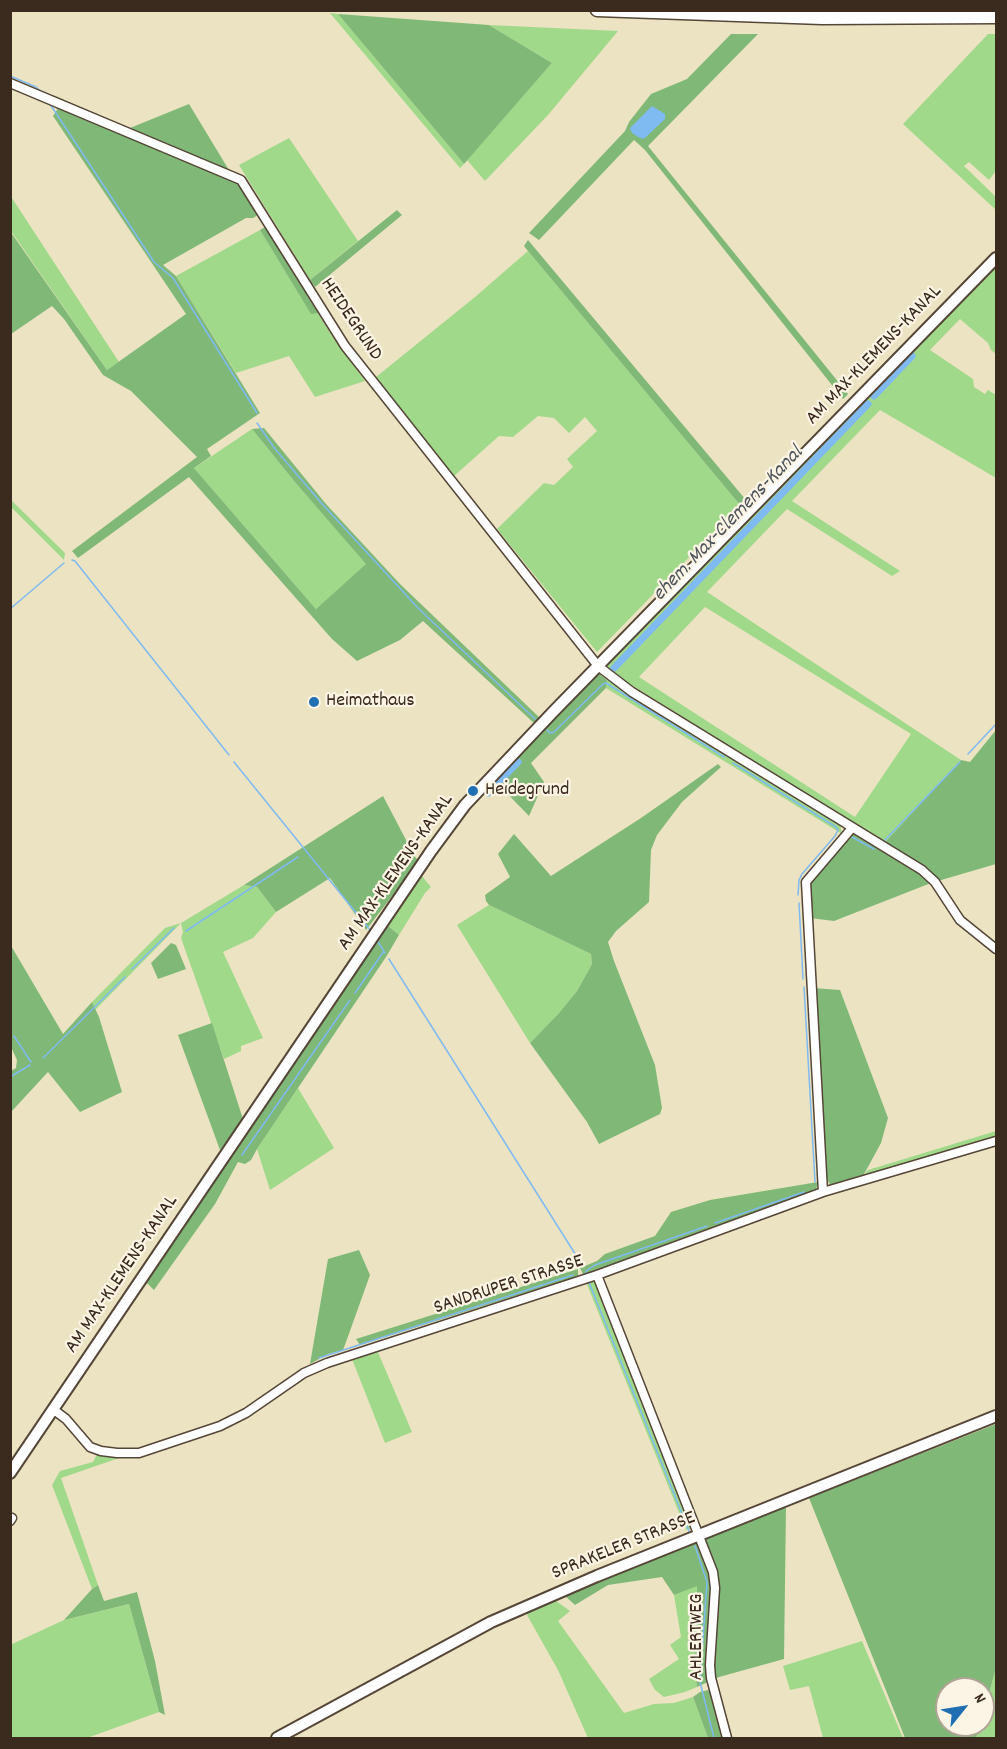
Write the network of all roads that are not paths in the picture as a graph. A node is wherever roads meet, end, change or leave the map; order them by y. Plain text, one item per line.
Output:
1 (597, 10) edge
2 (996, 17) edge
3 (10, 83) edge
4 (996, 258) edge
5 (598, 666) junction
6 (852, 828) junction
7 (996, 949) edge
8 (996, 1141) edge
9 (823, 1192) junction
10 (590, 1277) junction
11 (54, 1410) junction
12 (996, 1416) edge
13 (10, 1473) edge
14 (700, 1535) junction
15 (277, 1738) edge
16 (727, 1738) edge

1 - 2 highway
3 - 5 street, HEIDEGRUND
4 - 5 main road, AM MAX-KLEMENS-KANAL
5 - 6 street, HEIDEGRUND
5 - 11 main road, AM MAX-KLEMENS-KANAL
6 - 7 street, HEIDEGRUND
6 - 9 street
8 - 9 street, SANDRUPER STRASSE
9 - 10 street, SANDRUPER STRASSE
10 - 11 street, SANDRUPER STRASSE
10 - 14 street, AHLERTWEG
11 - 13 main road, AM MAX-KLEMENS-KANAL
12 - 14 main road, SPRAKELER STRASSE
14 - 15 main road, SPRAKELER STRASSE
14 - 16 street, AHLERTWEG

